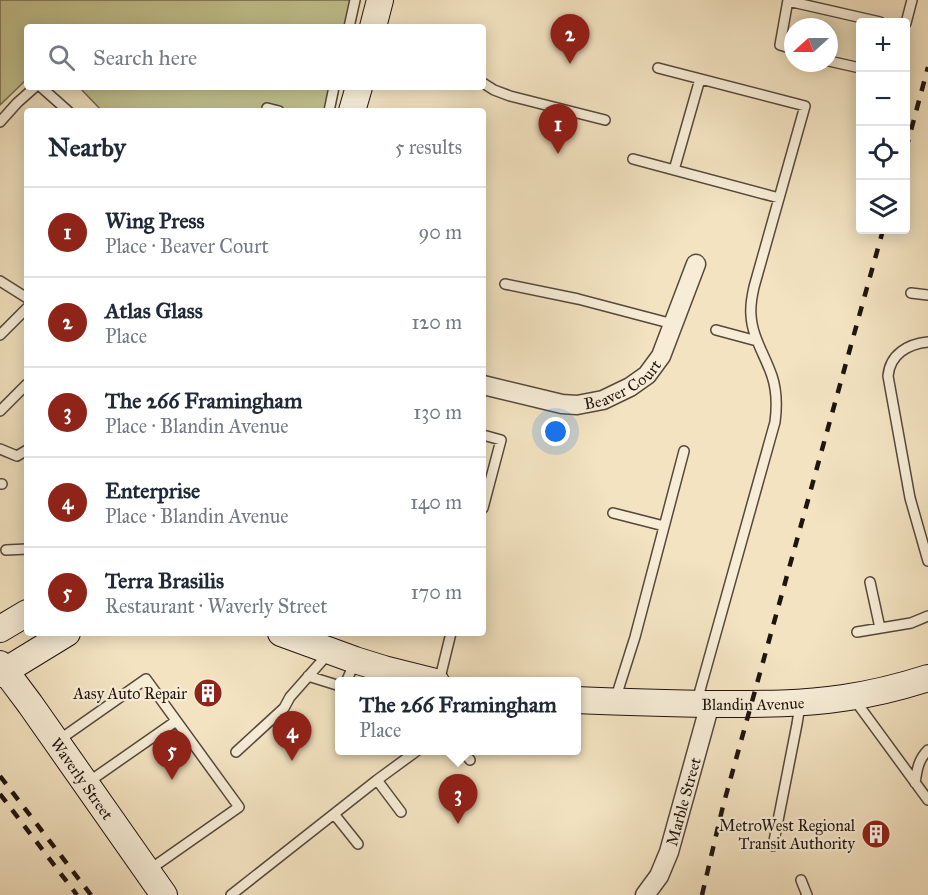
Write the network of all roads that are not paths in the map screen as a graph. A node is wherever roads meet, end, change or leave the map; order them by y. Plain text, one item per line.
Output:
1 (355, 0) edge
2 (380, 0) edge
3 (912, 0) edge
4 (788, 1) edge
5 (785, 18) edge
6 (862, 18) edge
7 (907, 18) edge
8 (784, 23) edge
9 (350, 24) edge
10 (374, 24) edge
11 (784, 46) edge
12 (838, 63) edge
13 (856, 67) edge
14 (658, 68) dead end
15 (700, 79) junction
16 (486, 85) edge
17 (32, 90) edge
18 (44, 90) edge
19 (333, 90) edge
20 (357, 90) edge
21 (65, 108) edge
22 (330, 108) edge
23 (353, 108) edge
24 (605, 120) dead end
25 (0, 123) edge
26 (633, 159) dead end
27 (674, 170) junction
28 (779, 198) junction
29 (696, 264) dead end
30 (0, 281) edge
31 (505, 284) dead end
32 (911, 292) dead end
33 (928, 295) edge
34 (24, 296) edge
35 (24, 311) edge
36 (673, 324) junction
37 (716, 330) dead end
38 (0, 335) edge
39 (757, 341) junction
40 (928, 342) edge
41 (486, 386) edge
42 (24, 387) edge
43 (0, 411) edge
44 (486, 436) edge
45 (0, 449) edge
46 (684, 451) dead end
47 (24, 452) edge
48 (486, 497) edge
49 (613, 513) dead end
50 (664, 526) junction
51 (24, 549) edge
52 (6, 550) dead end
53 (928, 561) edge
54 (870, 582) dead end
55 (24, 615) edge
56 (928, 616) edge
57 (880, 628) junction
58 (0, 629) edge
59 (857, 632) dead end
60 (62, 636) edge
61 (289, 636) edge
62 (450, 636) edge
63 (330, 652) junction
64 (2, 669) edge
65 (351, 671) edge
66 (308, 676) junction
67 (396, 677) edge
68 (439, 677) edge
69 (928, 678) edge
70 (335, 685) edge
71 (852, 697) junction
72 (581, 700) edge
73 (615, 702) junction
74 (800, 703) junction
75 (703, 704) junction
76 (176, 721) junction
77 (56, 741) junction
78 (928, 750) edge
79 (236, 752) dead end
80 (411, 755) edge
81 (466, 755) edge
82 (470, 760) dead end
83 (377, 780) junction
84 (915, 783) junction
85 (86, 784) junction
86 (928, 800) edge
87 (401, 812) dead end
88 (334, 814) junction
89 (358, 844) dead end
90 (773, 846) dead end
91 (147, 871) junction
92 (801, 880) dead end
93 (164, 895) edge
94 (231, 895) edge
95 (645, 895) edge
96 (807, 895) edge

1 - 9 lane
2 - 10 street
3 - 7 lane
4 - 5 lane
4 - 6 lane
8 - 11 lane
12 - 13 lane
14 - 15 lane
15 - 27 lane
15 - 28 lane
16 - 24 lane
17 - 25 lane
18 - 21 lane
19 - 22 lane
20 - 23 street
26 - 27 lane
27 - 28 lane
28 - 39 lane
29 - 36 street, Beaver Court
30 - 34 lane
31 - 36 lane
32 - 33 lane
35 - 38 lane
36 - 41 street, Beaver Court
37 - 39 lane
39 - 75 lane
40 - 53 lane
42 - 43 lane
44 - 48 lane
45 - 47 lane
46 - 50 lane
49 - 50 lane
50 - 73 lane
51 - 52 lane
54 - 57 lane
55 - 58 street
56 - 57 lane
57 - 59 lane
60 - 64 street
61 - 63 street
62 - 68 lane
63 - 65 street
63 - 66 lane
64 - 77 street, Waverly Street
65 - 67 street
66 - 70 lane
66 - 79 lane
69 - 71 street, Blandin Avenue
71 - 74 street, Blandin Avenue
71 - 84 lane
72 - 73 street, Blandin Avenue
73 - 75 street, Blandin Avenue
74 - 75 street, Blandin Avenue
74 - 90 lane
75 - 95 street, Marble Street
76 - 77 lane
76 - 85 lane
76 - 91 lane
77 - 85 street, Waverly Street
78 - 84 lane
80 - 83 lane
81 - 82 lane
83 - 87 lane
83 - 88 lane
84 - 86 lane
85 - 91 street, Waverly Street
88 - 89 lane
88 - 94 lane
91 - 93 street, Waverly Street
92 - 96 lane

